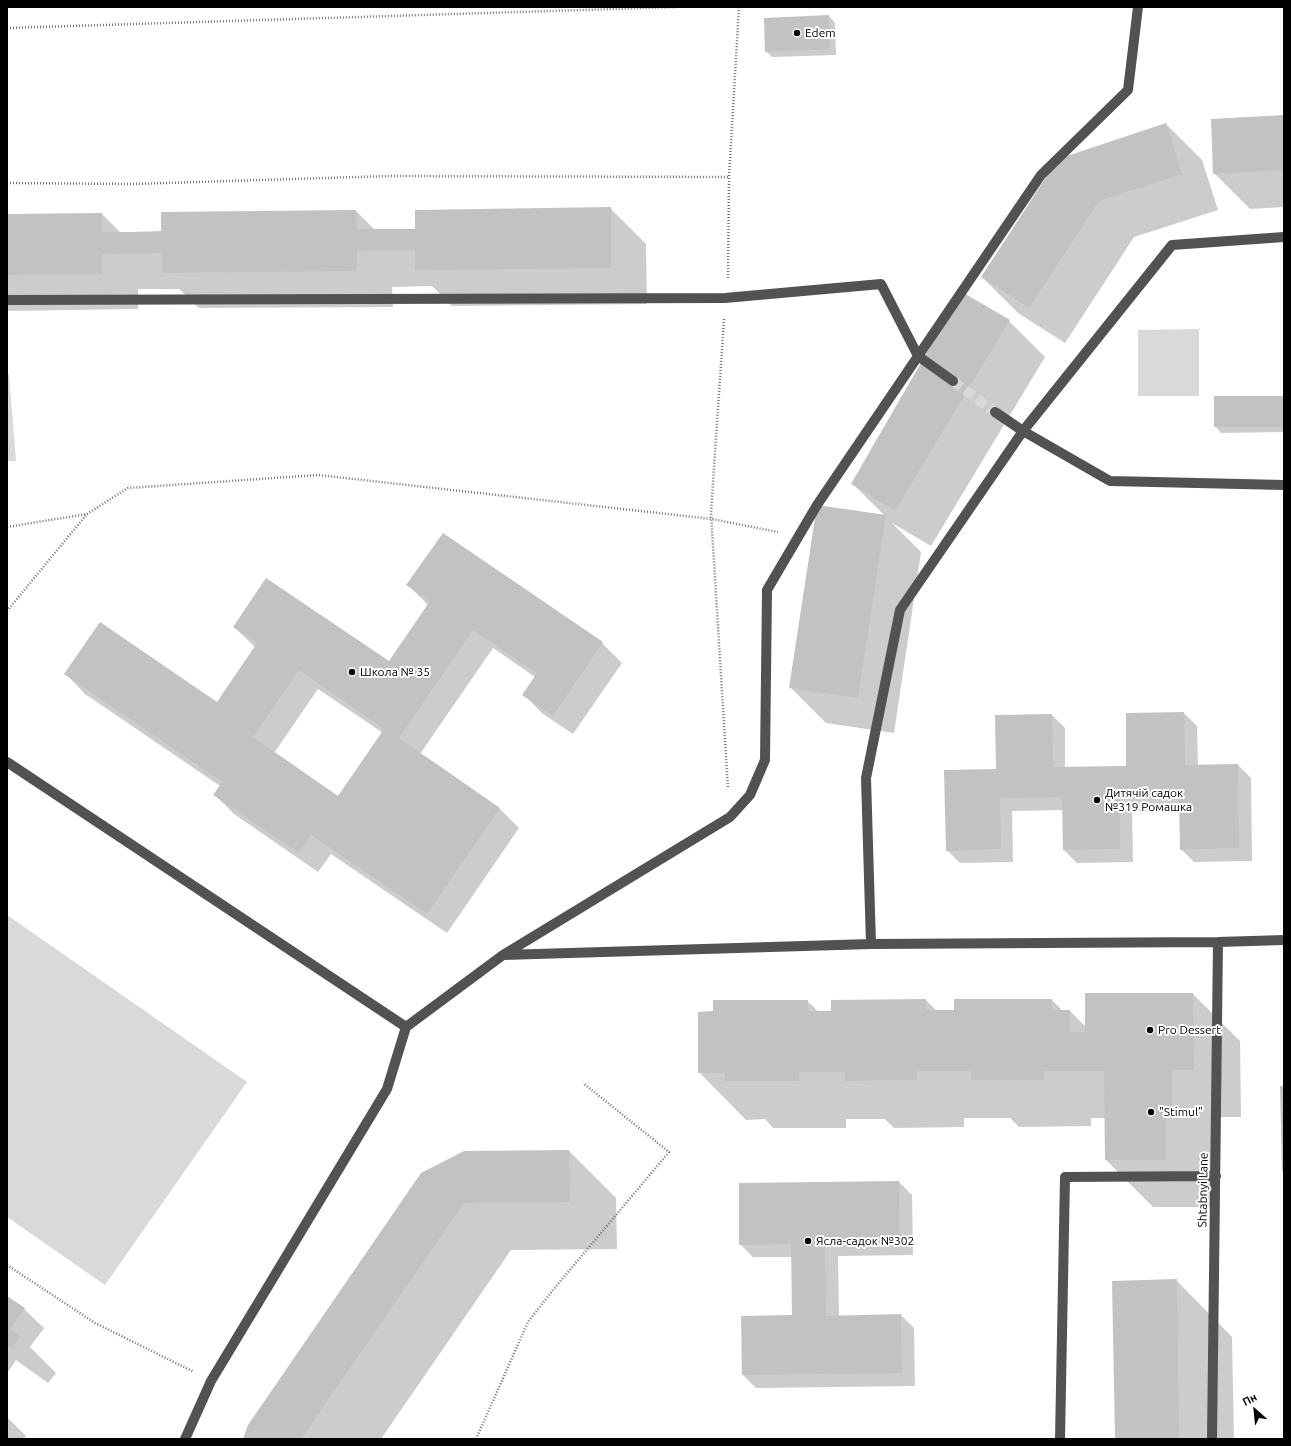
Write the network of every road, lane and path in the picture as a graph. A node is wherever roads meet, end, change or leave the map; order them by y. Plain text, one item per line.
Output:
1 (678, 7) edge
2 (739, 7) edge
3 (1138, 7) edge
4 (7, 28) edge
5 (729, 177) junction
6 (7, 183) edge
7 (1284, 237) edge
8 (725, 298) junction
9 (7, 300) edge
10 (918, 356) junction
11 (953, 381) tunnel mouth
12 (995, 412) tunnel mouth
13 (1023, 431) junction
14 (1284, 485) edge
15 (87, 514) junction
16 (712, 519) junction
17 (7, 526) edge
18 (798, 537) junction
19 (7, 611) edge
20 (7, 762) edge
21 (730, 817) junction
22 (1284, 940) edge
23 (1218, 942) junction
24 (871, 944) junction
25 (503, 955) junction
26 (406, 1027) junction
27 (583, 1083) dead end
28 (1216, 1176) junction
29 (7, 1266) edge
30 (211, 1381) junction
31 (185, 1439) edge
32 (476, 1439) edge
33 (1060, 1439) edge
34 (1212, 1439) edge

1 - 4 path
2 - 5 path
3 - 10 street
5 - 6 path
5 - 8 path
7 - 13 street
8 - 9 street
8 - 10 street
8 - 16 path
10 - 11 street
10 - 18 street
12 - 13 street
13 - 14 street
13 - 24 street
15 - 16 path
15 - 17 path
15 - 19 path
16 - 18 path
16 - 21 path
18 - 21 street
20 - 26 street
21 - 25 street
22 - 23 street
23 - 24 street
23 - 28 street, Shtabnyi Lane
24 - 25 street
25 - 26 street
26 - 30 street
27 - 32 path
28 - 33 street
28 - 34 street, Shtabnyi Lane
29 - 30 path
30 - 31 street

